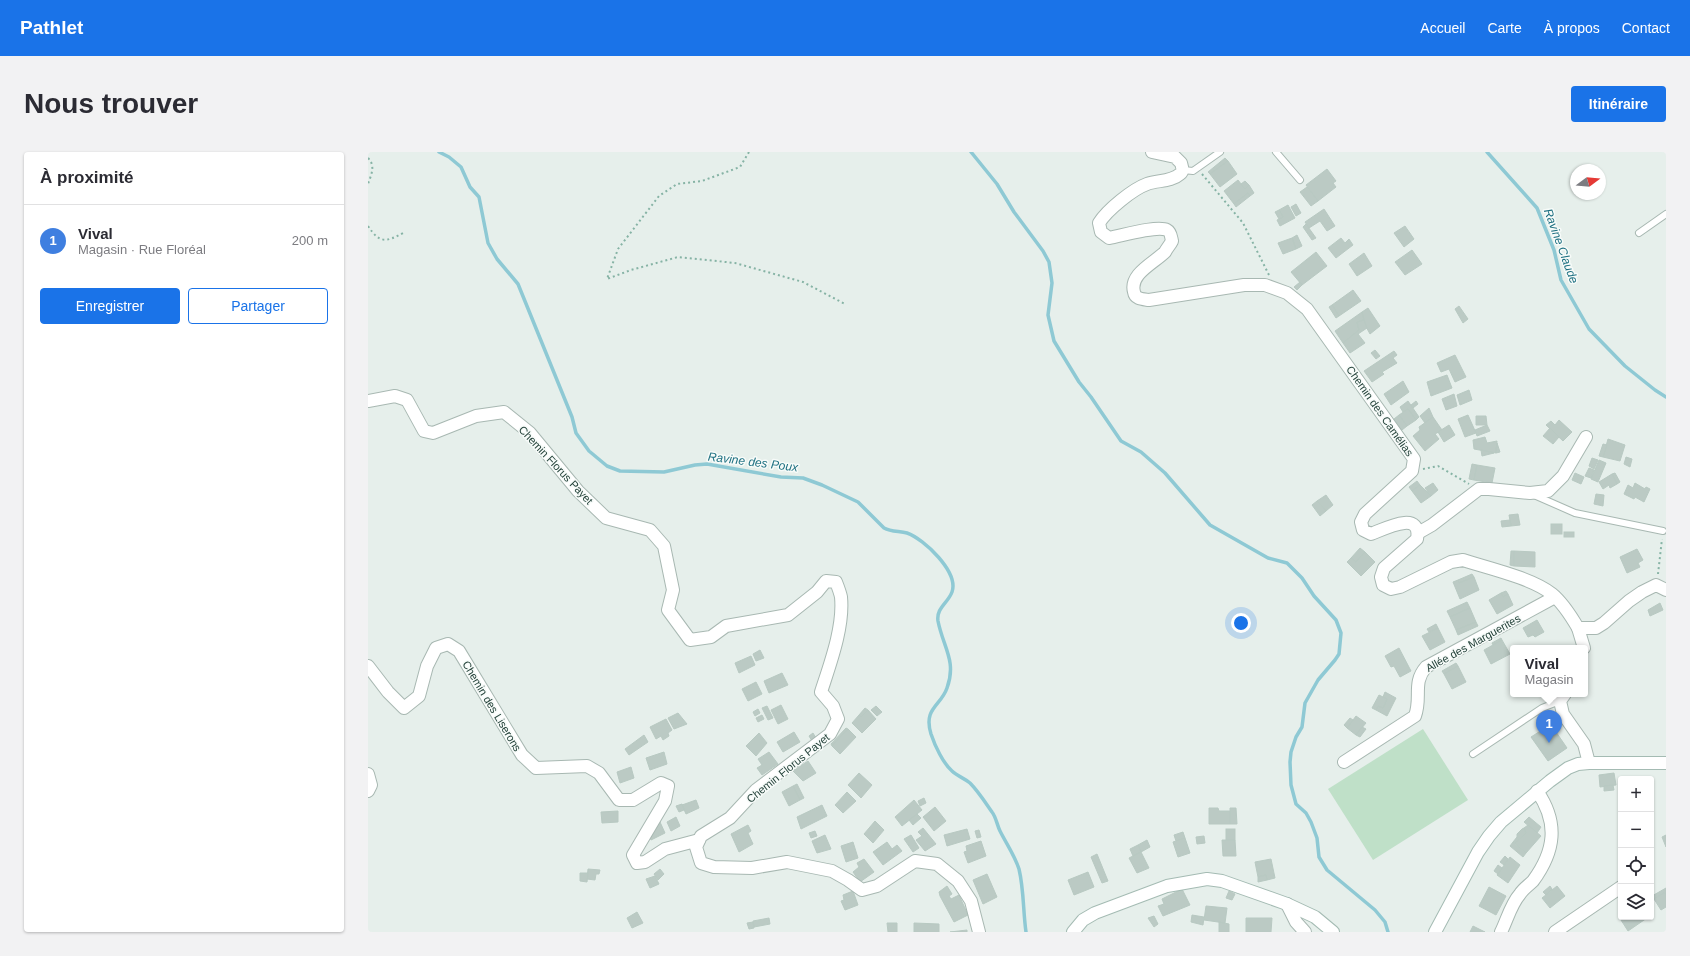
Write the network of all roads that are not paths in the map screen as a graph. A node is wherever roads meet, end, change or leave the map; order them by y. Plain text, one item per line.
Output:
1 (1152, 152) edge
2 (1220, 152) edge
3 (1278, 152) edge
4 (1191, 170) junction
5 (1300, 180) dead end
6 (1666, 214) edge
7 (1639, 233) dead end
8 (368, 401) edge
9 (1586, 437) dead end
10 (1530, 493) junction
11 (1663, 531) road end
12 (1418, 533) junction
13 (1661, 588) edge
14 (1555, 597) junction
15 (1578, 628) junction
16 (1583, 645) edge
17 (368, 666) edge
18 (1562, 698) edge
19 (1473, 754) dead end
20 (1344, 762) dead end
21 (1589, 763) junction
22 (1666, 763) edge
23 (368, 774) edge
24 (368, 790) edge
25 (1537, 791) junction
26 (699, 840) junction
27 (1618, 889) edge
28 (1287, 904) junction
29 (979, 932) edge
30 (1073, 932) edge
31 (1305, 932) edge
32 (1333, 932) edge
33 (1435, 932) edge
34 (1501, 932) edge
35 (1555, 932) edge

1 - 4 street
2 - 4 lane
3 - 5 lane
4 - 12 street, Chemin des Camélias
6 - 7 lane
8 - 26 street, Chemin Florus Payet
9 - 10 street
10 - 11 lane
10 - 12 street
12 - 14 street
13 - 15 street
14 - 15 street
14 - 20 street, Allée des Marguerites
15 - 16 street
17 - 26 street, Chemin des Liserons
18 - 19 lane
18 - 21 street
21 - 22 street
21 - 25 street
23 - 24 street
25 - 33 street
25 - 34 street
26 - 29 street
27 - 35 street
28 - 30 street
28 - 31 street
28 - 32 street

